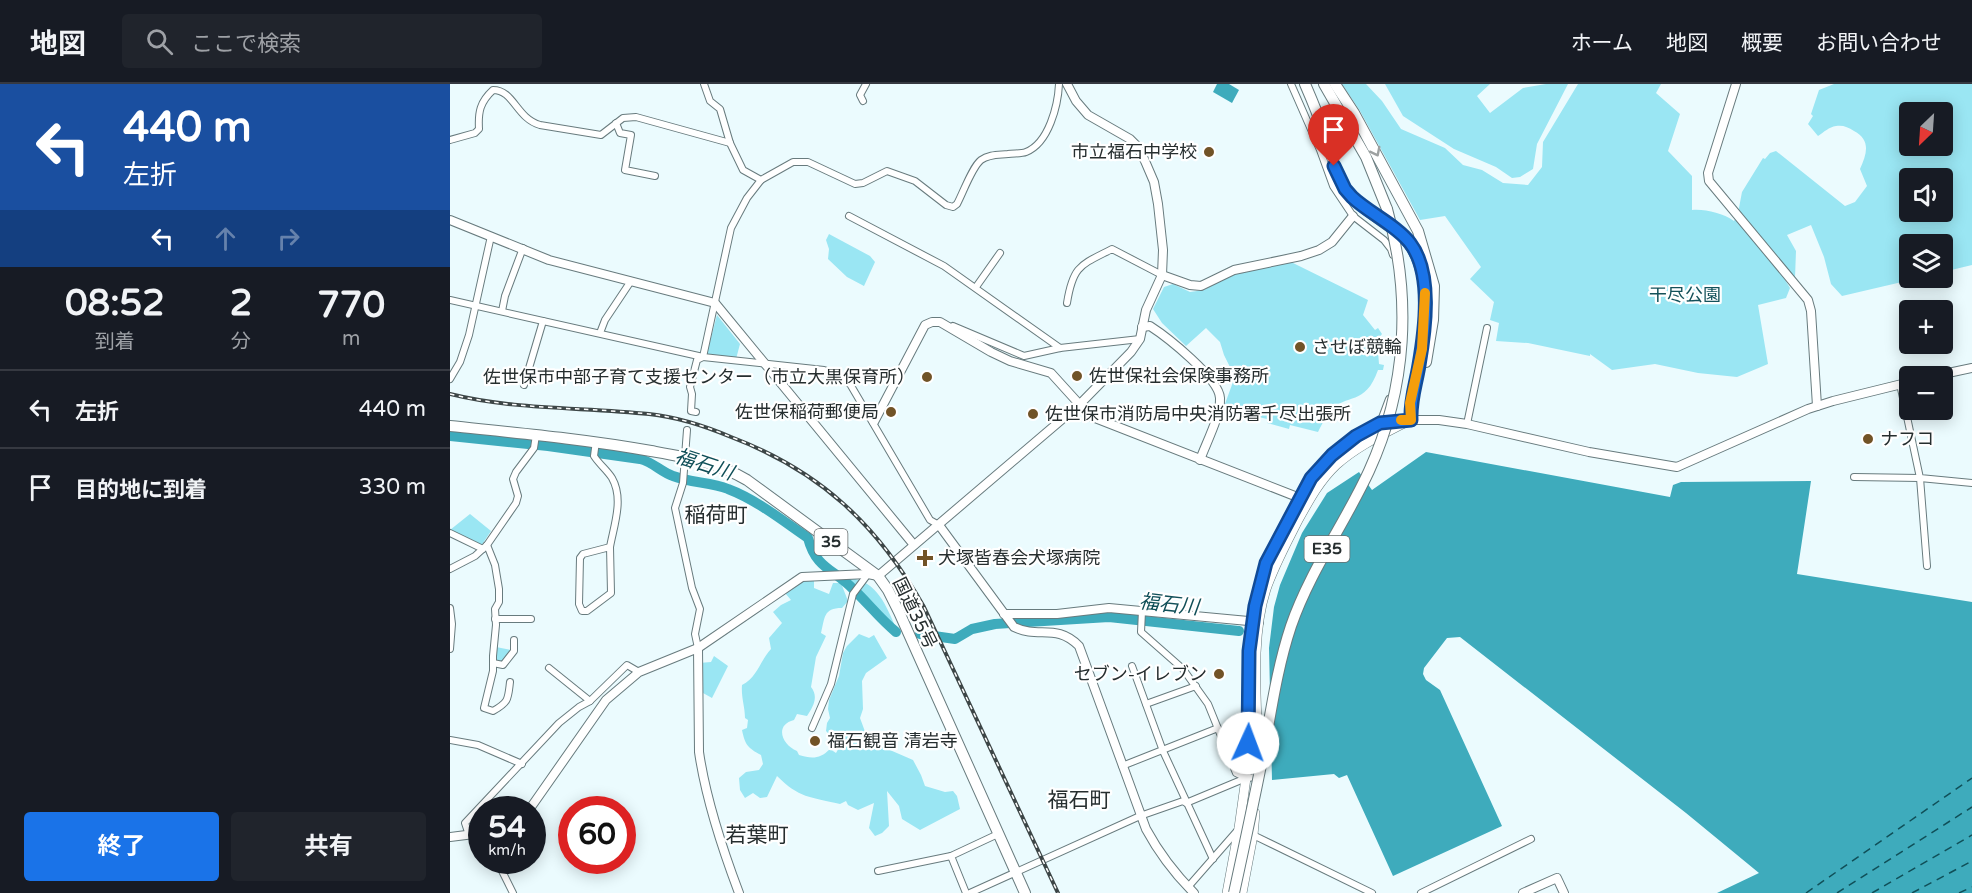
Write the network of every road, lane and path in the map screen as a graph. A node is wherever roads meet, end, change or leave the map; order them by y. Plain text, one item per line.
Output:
1 (704, 84) edge
2 (866, 84) edge
3 (1059, 84) edge
4 (1067, 84) edge
5 (1291, 84) edge
6 (1305, 84) edge
7 (1323, 84) edge
8 (1335, 84) edge
9 (1736, 84) edge
10 (863, 101) dead end
11 (616, 123) junction
12 (450, 140) edge
13 (730, 143) junction
14 (655, 176) dead end
15 (761, 180) junction
16 (849, 216) dead end
17 (1353, 216) junction
18 (450, 220) edge
19 (491, 237) junction
20 (523, 249) junction
21 (1000, 253) dead end
22 (1162, 275) junction
23 (631, 281) junction
24 (976, 287) junction
25 (450, 300) edge
26 (715, 303) junction
27 (1067, 303) dead end
28 (474, 306) junction
29 (502, 311) junction
30 (543, 321) junction
31 (948, 325) junction
32 (1142, 327) junction
33 (1487, 328) dead end
34 (600, 333) junction
35 (1140, 339) junction
36 (1060, 348) junction
37 (703, 357) junction
38 (767, 365) junction
39 (1972, 368) edge
40 (1953, 372) edge
41 (450, 379) edge
42 (1899, 384) edge
43 (524, 386) dead end
44 (1080, 404) junction
45 (1817, 406) junction
46 (696, 412) dead end
47 (1411, 420) junction
48 (1908, 420) edge
49 (874, 422) junction
50 (1380, 423) junction
51 (1467, 424) junction
52 (450, 426) edge
53 (687, 430) dead end
54 (535, 442) junction
55 (595, 448) junction
56 (1200, 460) junction
57 (685, 461) junction
58 (1854, 477) dead end
59 (1920, 478) junction
60 (1972, 483) edge
61 (1304, 499) junction
62 (939, 525) junction
63 (450, 533) edge
64 (914, 545) junction
65 (485, 547) junction
66 (609, 547) junction
67 (1927, 566) dead end
68 (450, 569) edge
69 (873, 575) junction
70 (450, 608) edge
71 (1142, 613) junction
72 (1004, 614) junction
73 (495, 619) junction
74 (531, 619) dead end
75 (1256, 622) junction
76 (514, 640) dead end
77 (698, 648) junction
78 (450, 649) edge
79 (493, 663) junction
80 (1132, 666) dead end
81 (549, 668) dead end
82 (639, 672) junction
83 (510, 682) dead end
84 (1196, 686) junction
85 (590, 701) junction
86 (1146, 704) junction
87 (812, 728) dead end
88 (1218, 728) junction
89 (450, 740) edge
90 (1163, 751) junction
91 (522, 764) junction
92 (1122, 766) junction
93 (1258, 777) junction
94 (1246, 778) junction
95 (491, 796) edge
96 (539, 796) edge
97 (1186, 802) junction
98 (1140, 816) junction
99 (1239, 828) junction
100 (999, 834) junction
101 (1253, 835) junction
102 (468, 836) edge
103 (450, 837) edge
104 (1531, 839) dead end
105 (951, 856) junction
106 (1213, 859) junction
107 (878, 871) dead end
108 (1016, 871) junction
109 (504, 874) edge
110 (1191, 890) edge
111 (513, 893) edge
112 (739, 893) edge
113 (968, 893) edge
114 (1025, 893) edge
115 (1227, 893) edge
116 (1234, 893) edge
117 (1242, 893) edge
118 (1372, 893) edge
119 (1420, 893) edge
120 (1523, 893) edge
121 (1564, 893) edge

1 - 13 street
2 - 10 street
3 - 15 street
4 - 22 street
5 - 17 street
6 - 47 highway
7 - 116 highway, E35, bridge
8 -> 47 highway
9 - 45 street
11 - 12 street
11 - 13 street
11 - 14 street
13 - 15 street
15 - 26 street
16 - 24 street
17 - 22 street
17 - 50 street
18 - 19 street
19 - 20 street
19 - 28 street
20 - 23 street
20 - 29 street
21 - 24 street
22 - 27 street
22 - 32 street
23 - 26 street
23 - 34 street
24 - 36 street
25 - 28 street
26 - 37 street
26 - 38 street
28 - 29 street
28 - 41 street
29 - 30 street
30 - 34 street
30 - 43 street
31 - 36 street
31 - 44 street
31 - 49 street
32 - 35 street
32 - 56 street
33 - 51 street
34 - 37 street
35 - 36 street
35 - 44 street
37 - 38 street
37 - 46 street
38 - 49 street
38 - 64 street
39 - 40 street
42 - 45 street
44 - 56 street
44 - 62 street
45 - 51 street
47 - 50 main road
47 - 51 street
47 - 61 main road
48 - 59 street
49 - 62 street
50 - 61 main road
52 - 54 highway, 国道35号 / 35
53 - 57 street
54 - 55 highway, 国道35号 / 35
54 - 65 street
55 - 57 highway, 国道35号 / 35
55 - 66 street
56 - 61 street
57 - 69 highway, 国道35号 / 35
57 - 77 street
58 - 59 street
59 - 60 street
59 - 67 street
61 - 75 main road
62 - 64 street
62 - 72 street
63 - 65 street
64 - 69 street
65 - 68 street
65 - 73 street
66 - 66 street
69 - 77 street
69 - 87 street
69 - 100 highway, 国道35号 / 35
70 - 78 street
71 - 72 street
71 - 75 street
71 - 84 street
72 - 92 street
73 - 74 street
73 - 79 street
75 - 93 main road
75 - 94 main road
76 - 79 street
77 - 82 street
77 - 112 street
79 - 83 street
80 - 86 street
81 - 85 street
82 - 85 street
82 - 96 street
84 - 86 street
84 - 88 street
85 - 91 street
86 - 90 street
88 - 90 street
88 - 94 street
89 - 91 street
90 - 92 street
90 - 97 street
91 - 95 street
92 - 98 street
93 - 94 street
93 - 101 main road
94 - 97 street
94 - 99 main road
97 - 98 street
97 - 106 street
98 - 108 street
98 - 110 street
99 - 106 street
99 - 115 main road
100 - 105 street
100 - 108 highway, 国道35号 / 35
101 - 117 main road
101 - 118 street
102 - 103 street
104 - 119 street
105 - 107 street
105 - 113 street
106 - 110 street
108 - 113 street
108 - 114 highway, 国道35号 / 35
109 - 111 street
120 - 121 street

